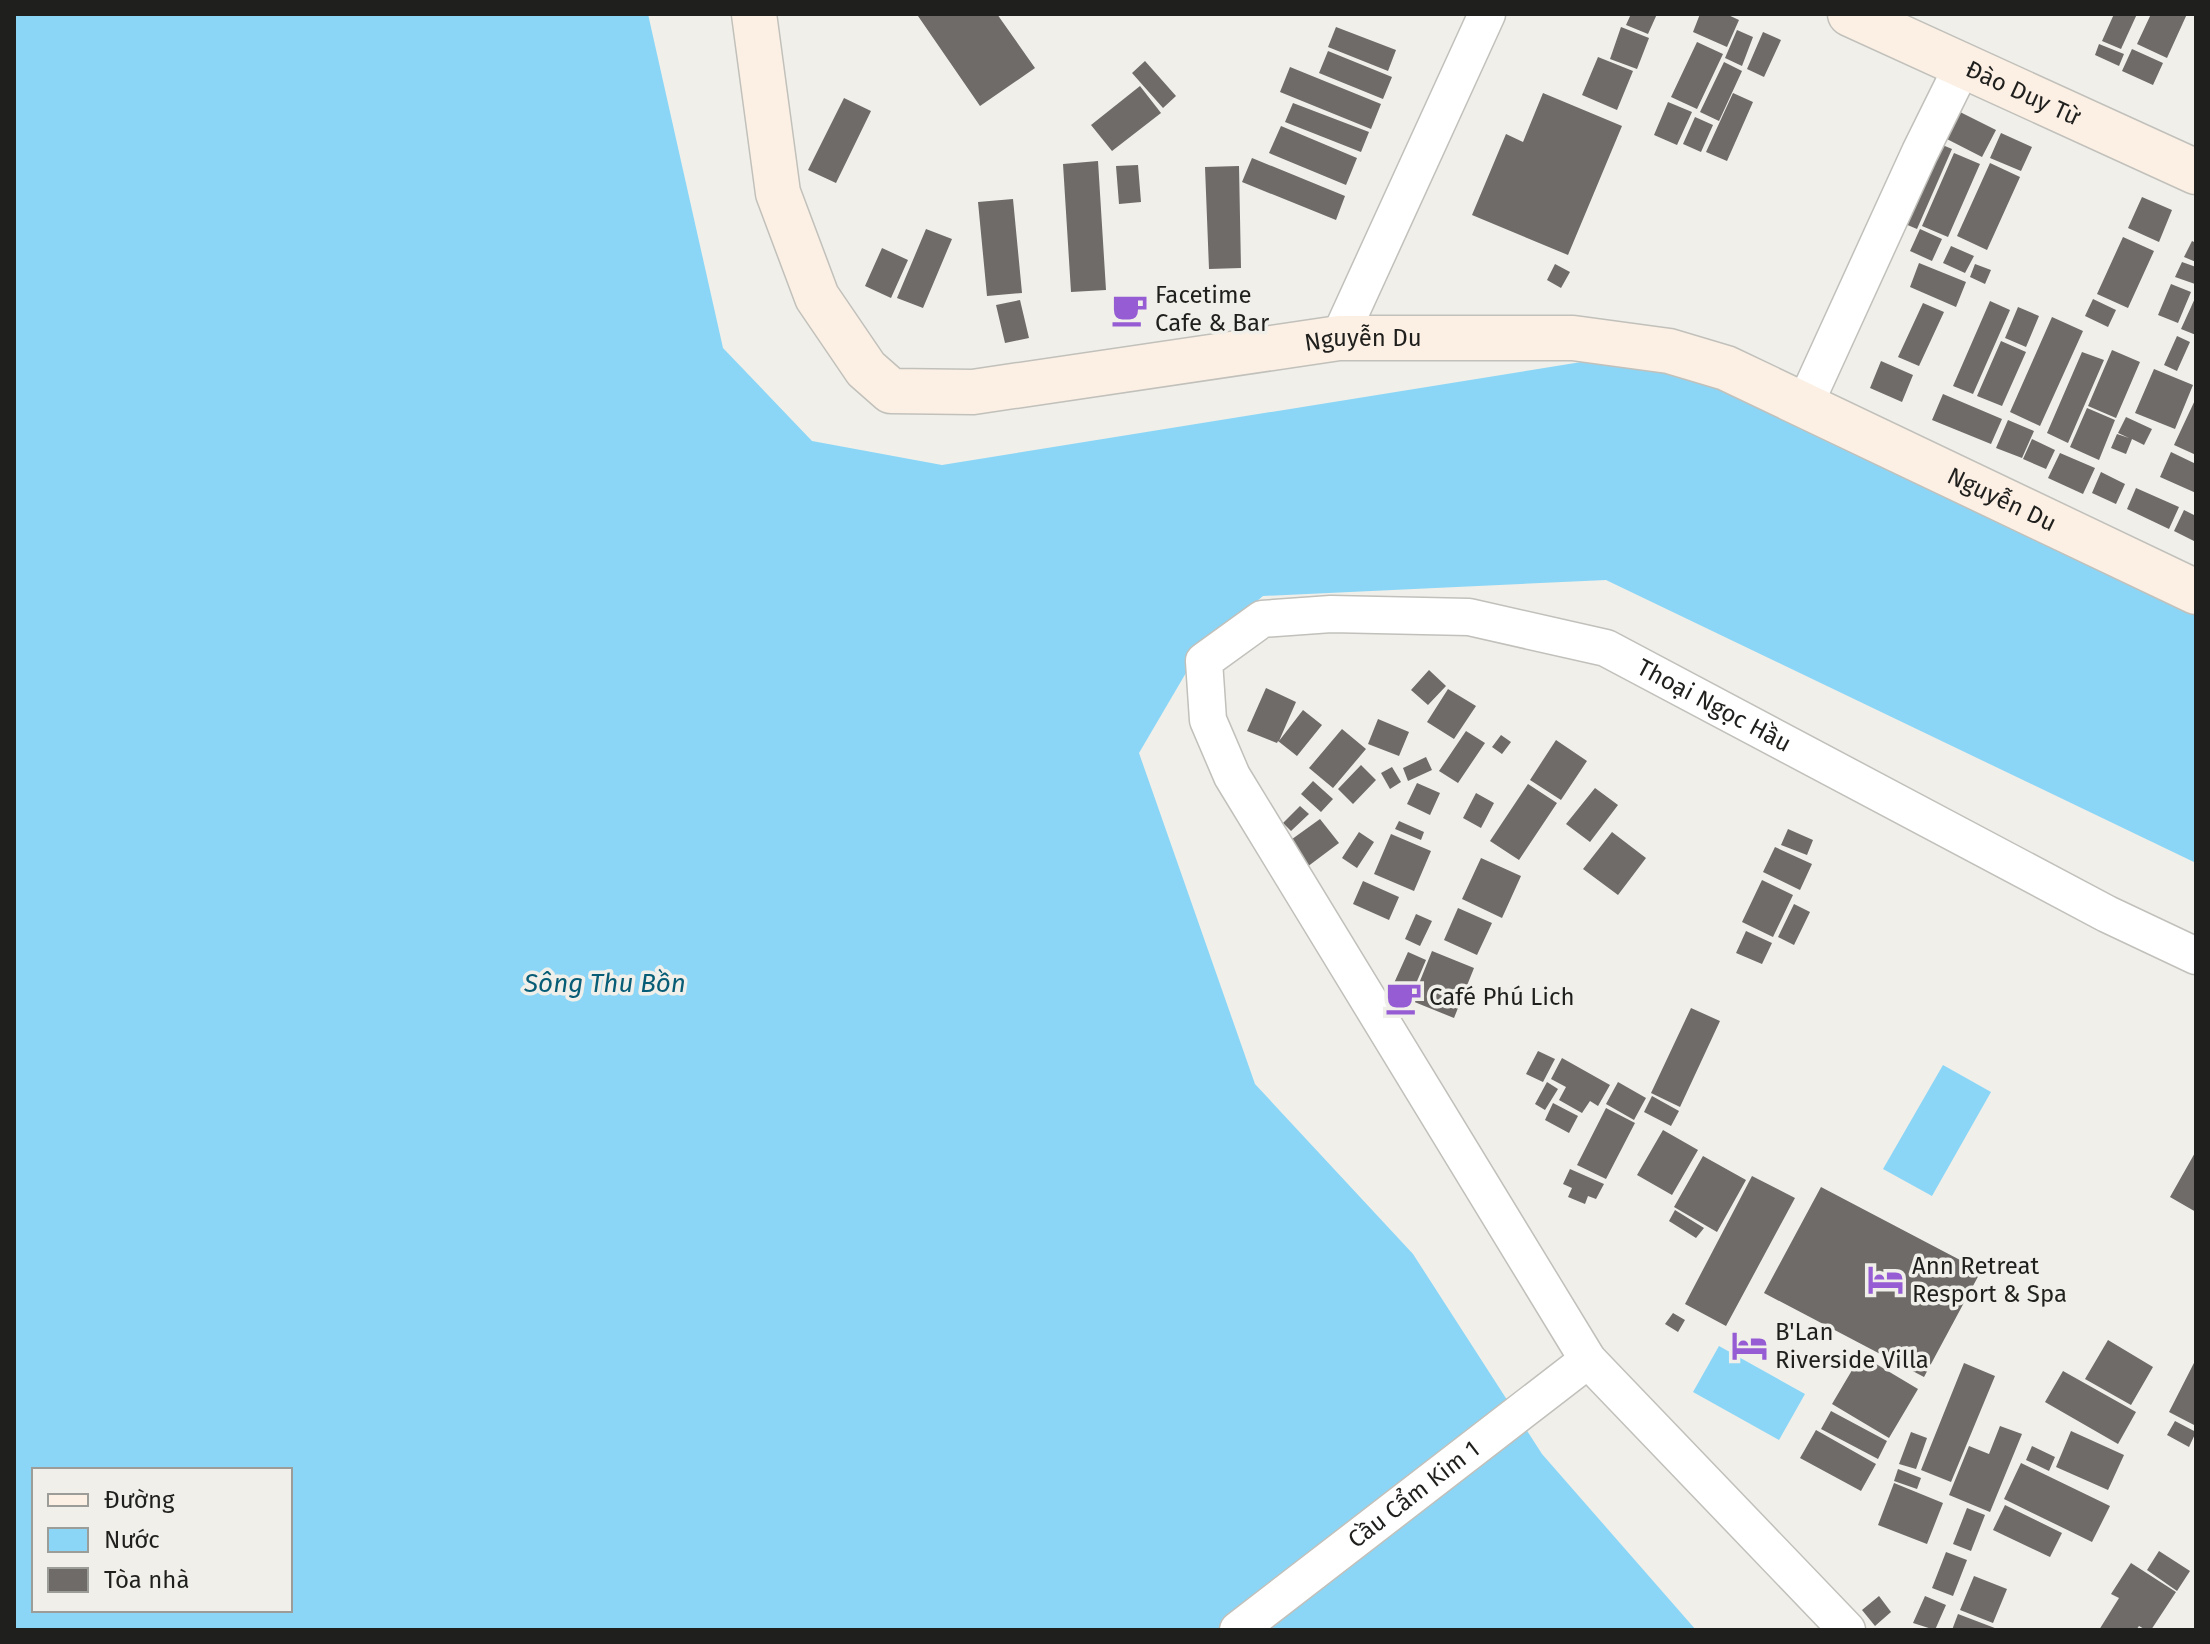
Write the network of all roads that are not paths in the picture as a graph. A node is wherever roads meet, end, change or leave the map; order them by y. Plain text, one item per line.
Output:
1 (754, 14) edge
2 (1487, 14) edge
3 (1850, 14) edge
4 (1963, 65) junction
5 (2196, 172) edge
6 (1339, 338) junction
7 (1804, 406) junction
8 (2196, 592) edge
9 (2196, 956) edge
10 (1588, 1360) junction
11 (1238, 1630) edge
12 (1847, 1630) edge

1 - 6 street, Nguyễn Du
2 - 6 street
3 - 4 street, Đào Duy Từ
4 - 5 street, Đào Duy Từ
4 - 7 street
6 - 7 street, Nguyễn Du
7 - 8 street, Nguyễn Du
9 - 10 street, Thoại Ngọc Hầu
10 - 11 street, Cầu Cẩm Kim 1
10 - 12 street

